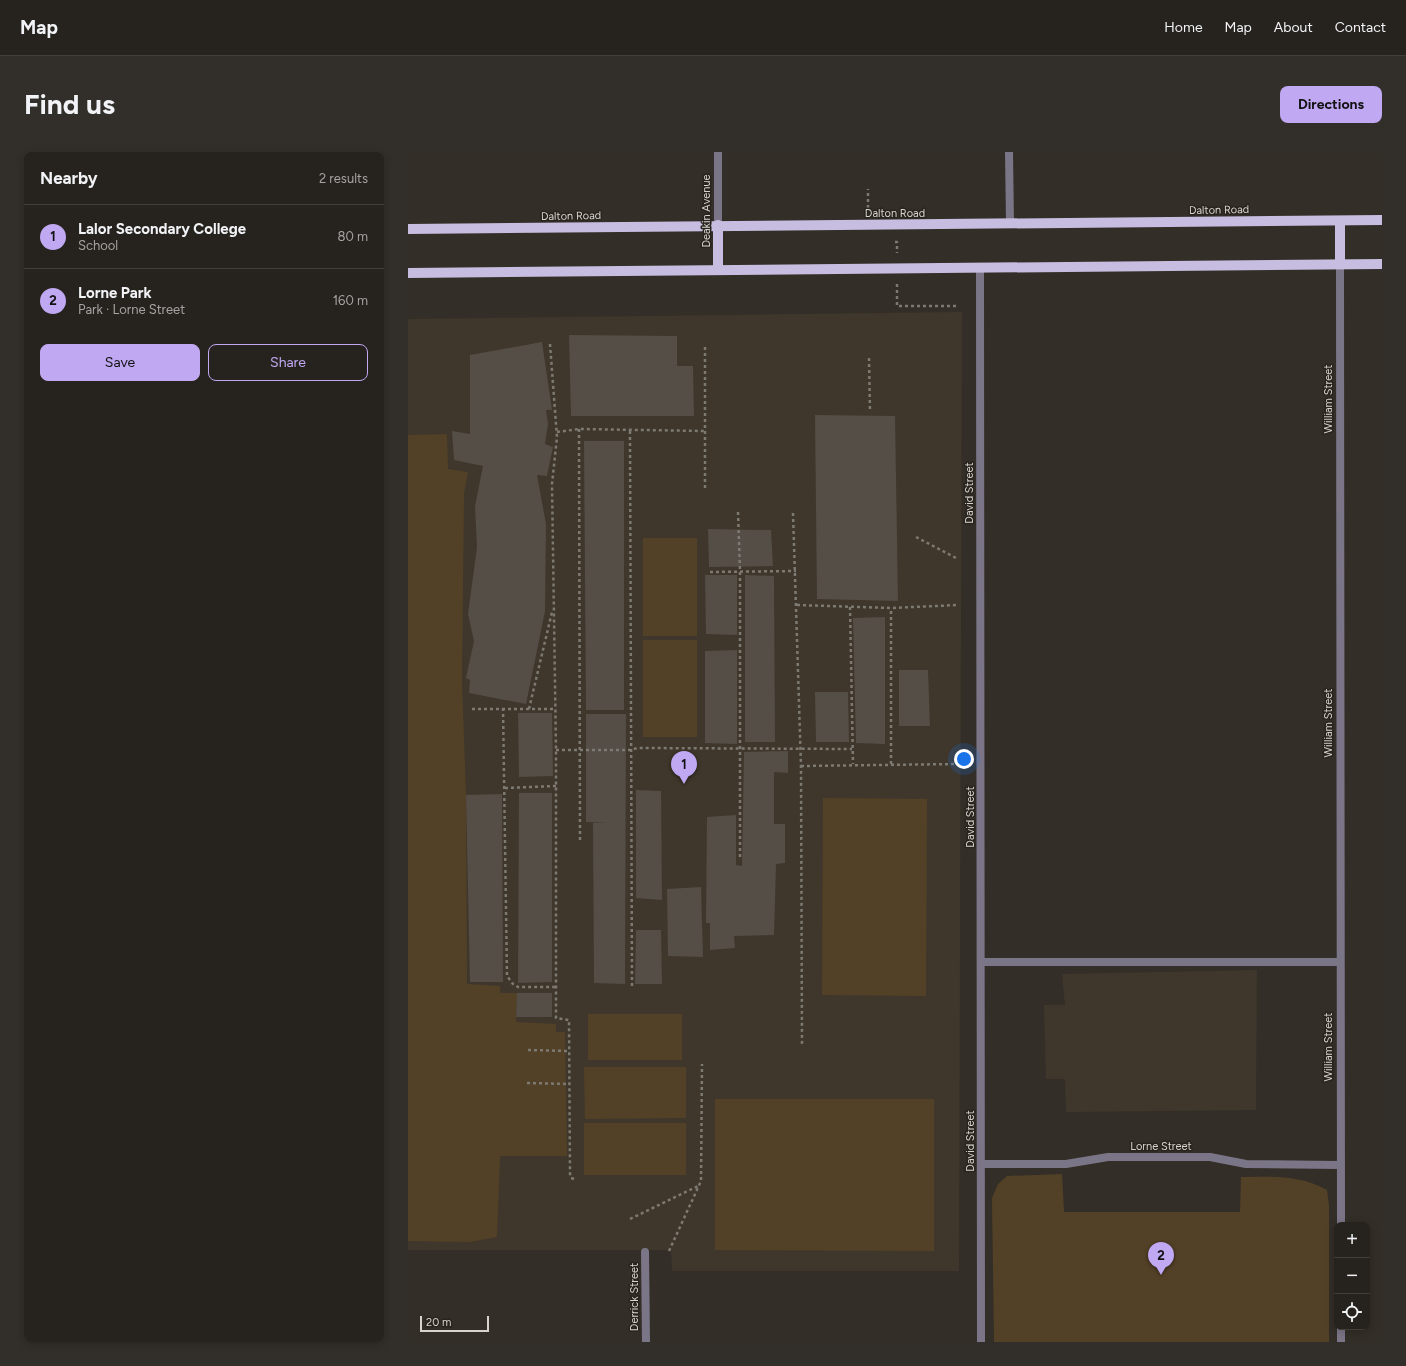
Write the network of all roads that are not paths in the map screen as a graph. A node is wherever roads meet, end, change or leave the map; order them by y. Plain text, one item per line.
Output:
1 (718, 152) edge
2 (1009, 152) edge
3 (1382, 220) edge
4 (1340, 221) junction
5 (1010, 224) junction
6 (718, 225) junction
7 (408, 229) edge
8 (1340, 264) junction
9 (1382, 264) edge
10 (980, 268) junction
11 (718, 270) junction
12 (408, 273) edge
13 (981, 962) junction
14 (1340, 962) junction
15 (981, 1164) junction
16 (1340, 1165) junction
17 (1341, 1222) edge
18 (645, 1252) dead end
19 (1341, 1330) edge
20 (646, 1342) edge
21 (981, 1342) edge
22 (1341, 1342) edge

1 - 6 street, Deakin Avenue
2 - 5 street
3 - 4 main road, Dalton Road
4 - 5 main road, Dalton Road
4 - 8 main road, William Street
5 - 6 main road, Dalton Road
6 - 7 main road, Dalton Road
6 - 11 main road, Deakin Avenue
8 - 9 main road
8 - 10 main road
8 - 14 street, William Street
10 - 11 main road
10 - 13 street, David Street
11 - 12 main road
13 - 14 street
13 - 15 street, David Street
14 - 16 street, William Street
15 - 16 street, Lorne Street
15 - 21 street, David Street
16 - 17 street, William Street
18 - 20 street, Derrick Street
19 - 22 street

